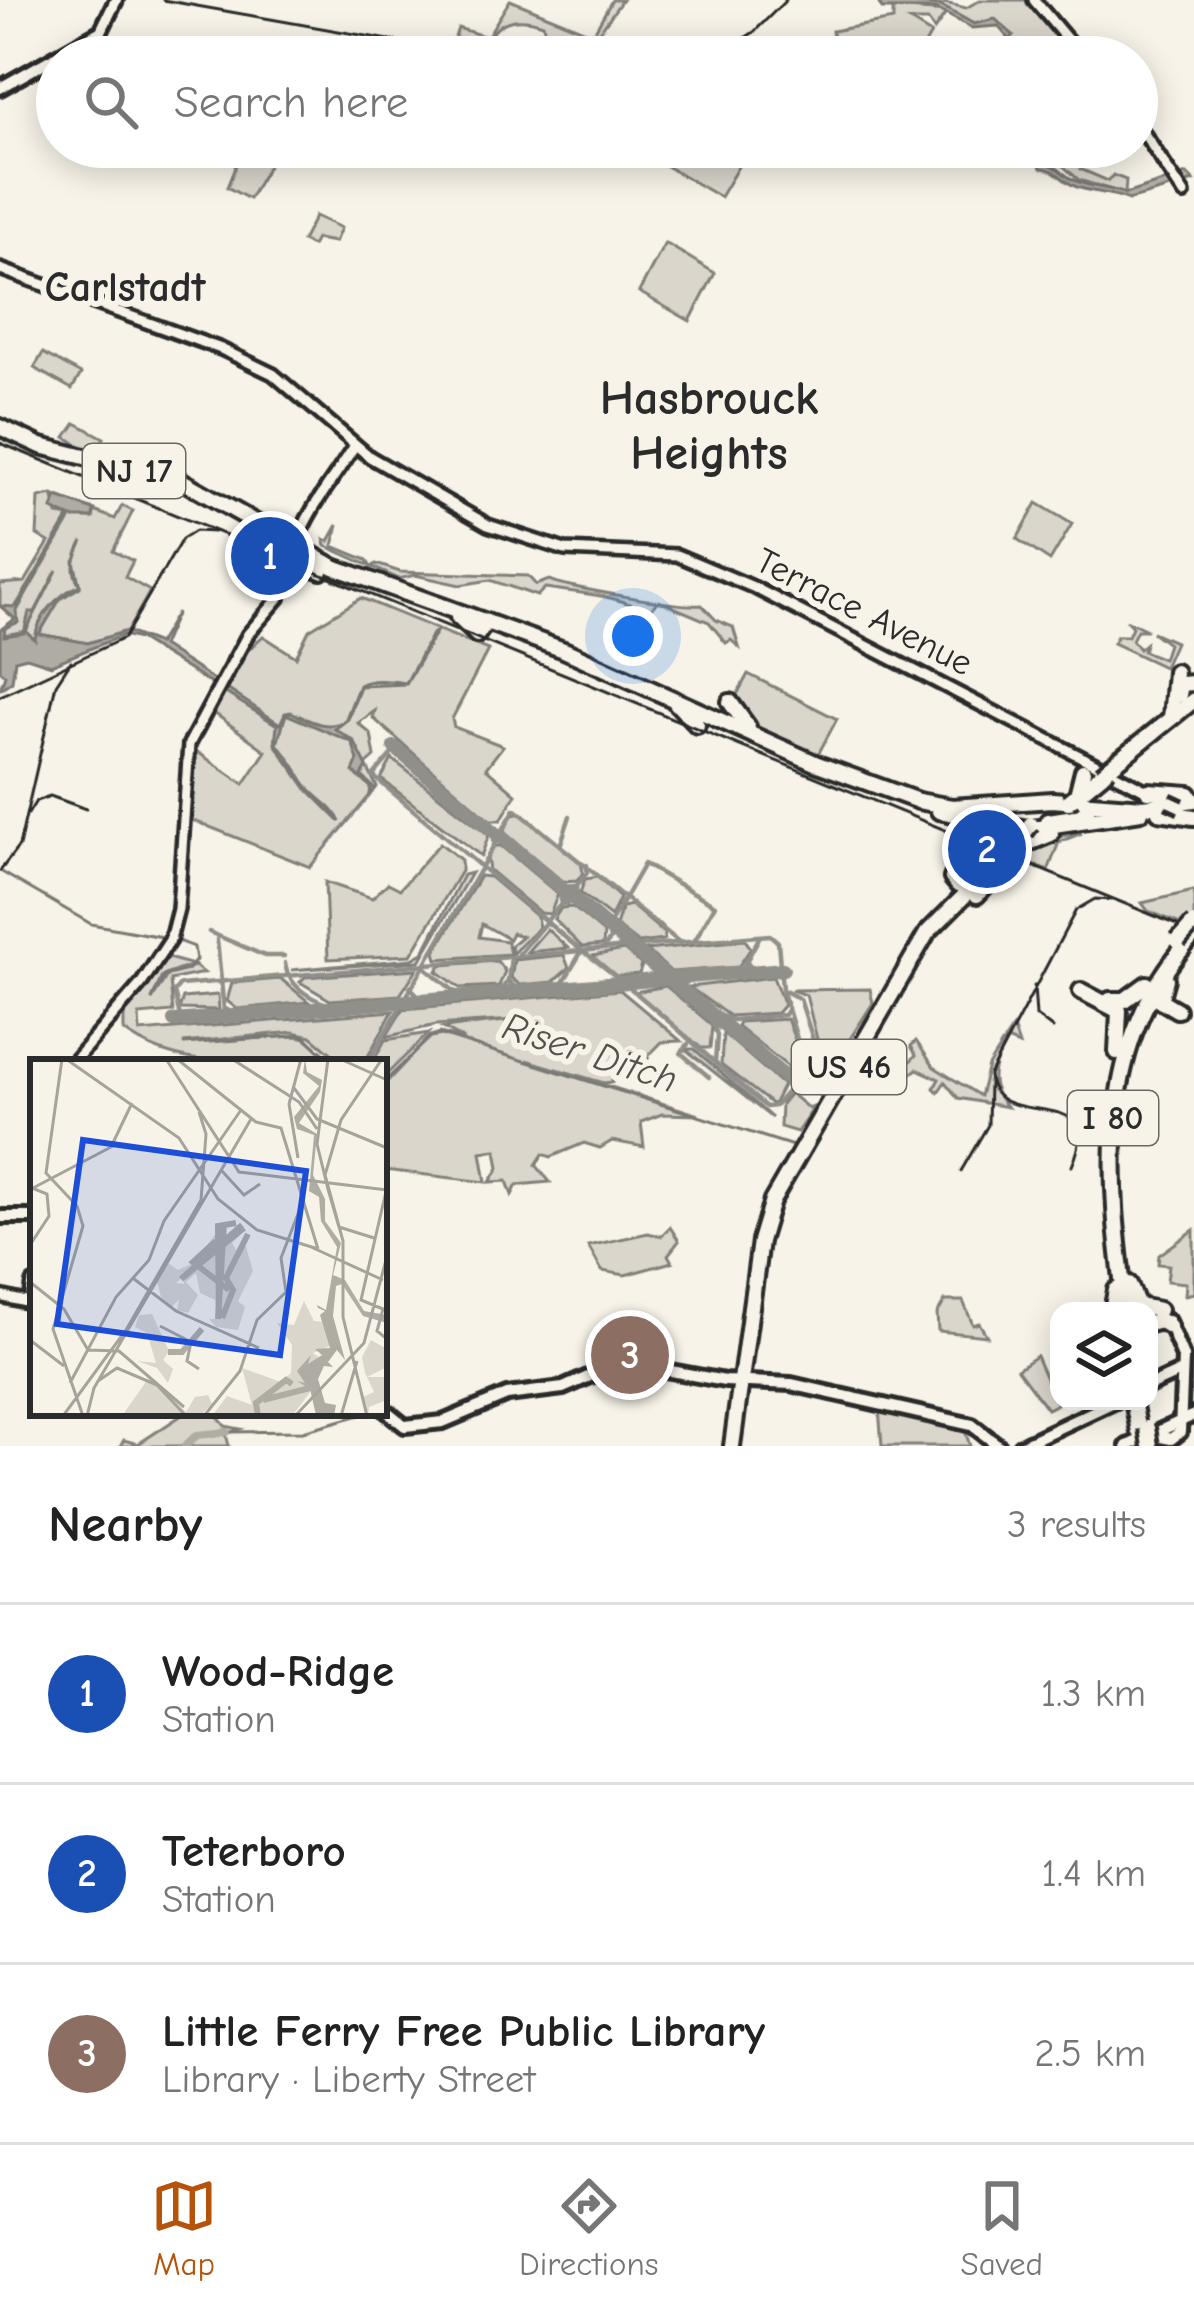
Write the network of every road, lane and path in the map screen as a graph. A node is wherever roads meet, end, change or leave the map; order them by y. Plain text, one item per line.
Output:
1 (116, 0) edge
2 (1034, 0) edge
3 (91, 36) edge
4 (1064, 36) edge
5 (36, 67) edge
6 (0, 88) edge
7 (1158, 156) edge
8 (1194, 202) edge
9 (0, 269) edge
10 (0, 430) edge
11 (355, 445) junction
12 (214, 496) junction
13 (237, 513) junction
14 (294, 553) junction
15 (364, 579) junction
16 (416, 602) junction
17 (488, 625) junction
18 (1175, 672) dead end
19 (1194, 683) edge
20 (661, 695) junction
21 (1194, 701) edge
22 (730, 702) dead end
23 (1168, 722) junction
24 (697, 725) dead end
25 (756, 733) junction
26 (1111, 764) junction
27 (1074, 799) junction
28 (1177, 802) edge
29 (920, 806) junction
30 (1116, 817) junction
31 (1036, 827) junction
32 (1004, 861) junction
33 (971, 880) junction
34 (943, 910) junction
35 (1189, 938) edge
36 (909, 957) junction
37 (1173, 965) junction
38 (1147, 984) junction
39 (1135, 1031) junction
40 (1117, 1053) junction
41 (76, 1059) edge
42 (805, 1144) junction
43 (762, 1220) junction
44 (751, 1238) dead end
45 (1126, 1273) junction
46 (0, 1296) edge
47 (1119, 1302) edge
48 (1121, 1302) edge
49 (1123, 1302) edge
50 (1136, 1302) edge
51 (30, 1304) edge
52 (1158, 1319) edge
53 (748, 1320) junction
54 (1184, 1370) edge
55 (740, 1383) junction
56 (1097, 1410) edge
57 (387, 1411) edge
58 (1185, 1416) edge
59 (1145, 1437) edge
60 (731, 1446) edge
61 (999, 1446) edge
62 (1019, 1446) edge
63 (1127, 1446) edge

1 - 3 main road
2 - 4 main road
5 - 6 main road
7 - 8 main road
9 - 11 main road, Terrace Avenue
10 - 12 highway, NJ 17
10 - 13 highway, NJ 17
11 - 14 main road
11 - 26 main road, Terrace Avenue
12 - 14 highway
12 - 15 highway, NJ 17
13 - 14 highway
13 - 16 highway, NJ 17
14 - 15 highway
14 - 16 highway
14 - 41 main road
15 - 17 highway, NJ 17
16 - 17 highway, NJ 17
17 - 20 highway, NJ 17
17 - 25 highway
18 - 23 highway
19 - 21 highway
20 - 24 highway
20 - 29 highway, NJ 17
21 - 23 highway, US 46
22 - 25 highway
23 - 26 highway, US 46
25 - 27 highway
26 - 27 highway, US 46
26 - 27 highway
26 - 28 main road, Terrace Avenue
27 - 28 highway
27 - 28 highway
27 - 31 highway, US 46
27 - 31 highway
28 - 30 highway
29 - 30 highway, NJ 17
29 - 31 highway
30 - 32 highway
31 - 32 highway, US 46
32 - 33 highway, US 46
32 - 34 highway
33 - 34 highway, US 46
33 - 34 highway
34 - 36 highway, US 46
35 - 37 highway, I 80
35 - 38 highway, I 80
35 - 48 highway, I 80
36 - 42 highway, US 46
36 - 42 highway, US 46
37 - 39 highway, I 80
37 - 39 highway
38 - 40 highway, I 80
38 - 40 highway
39 - 45 highway, I 80
40 - 47 highway, I 80
42 - 43 highway, US 46
42 - 53 highway, US 46
43 - 44 highway
43 - 53 highway, US 46
45 - 49 highway, I 80
45 - 50 highway
46 - 51 main road
52 - 54 main road
53 - 55 highway, US 46
54 - 58 main road
55 - 57 main road
55 - 60 highway, US 46
55 - 61 main road
56 - 62 main road
58 - 59 main road
59 - 63 main road

